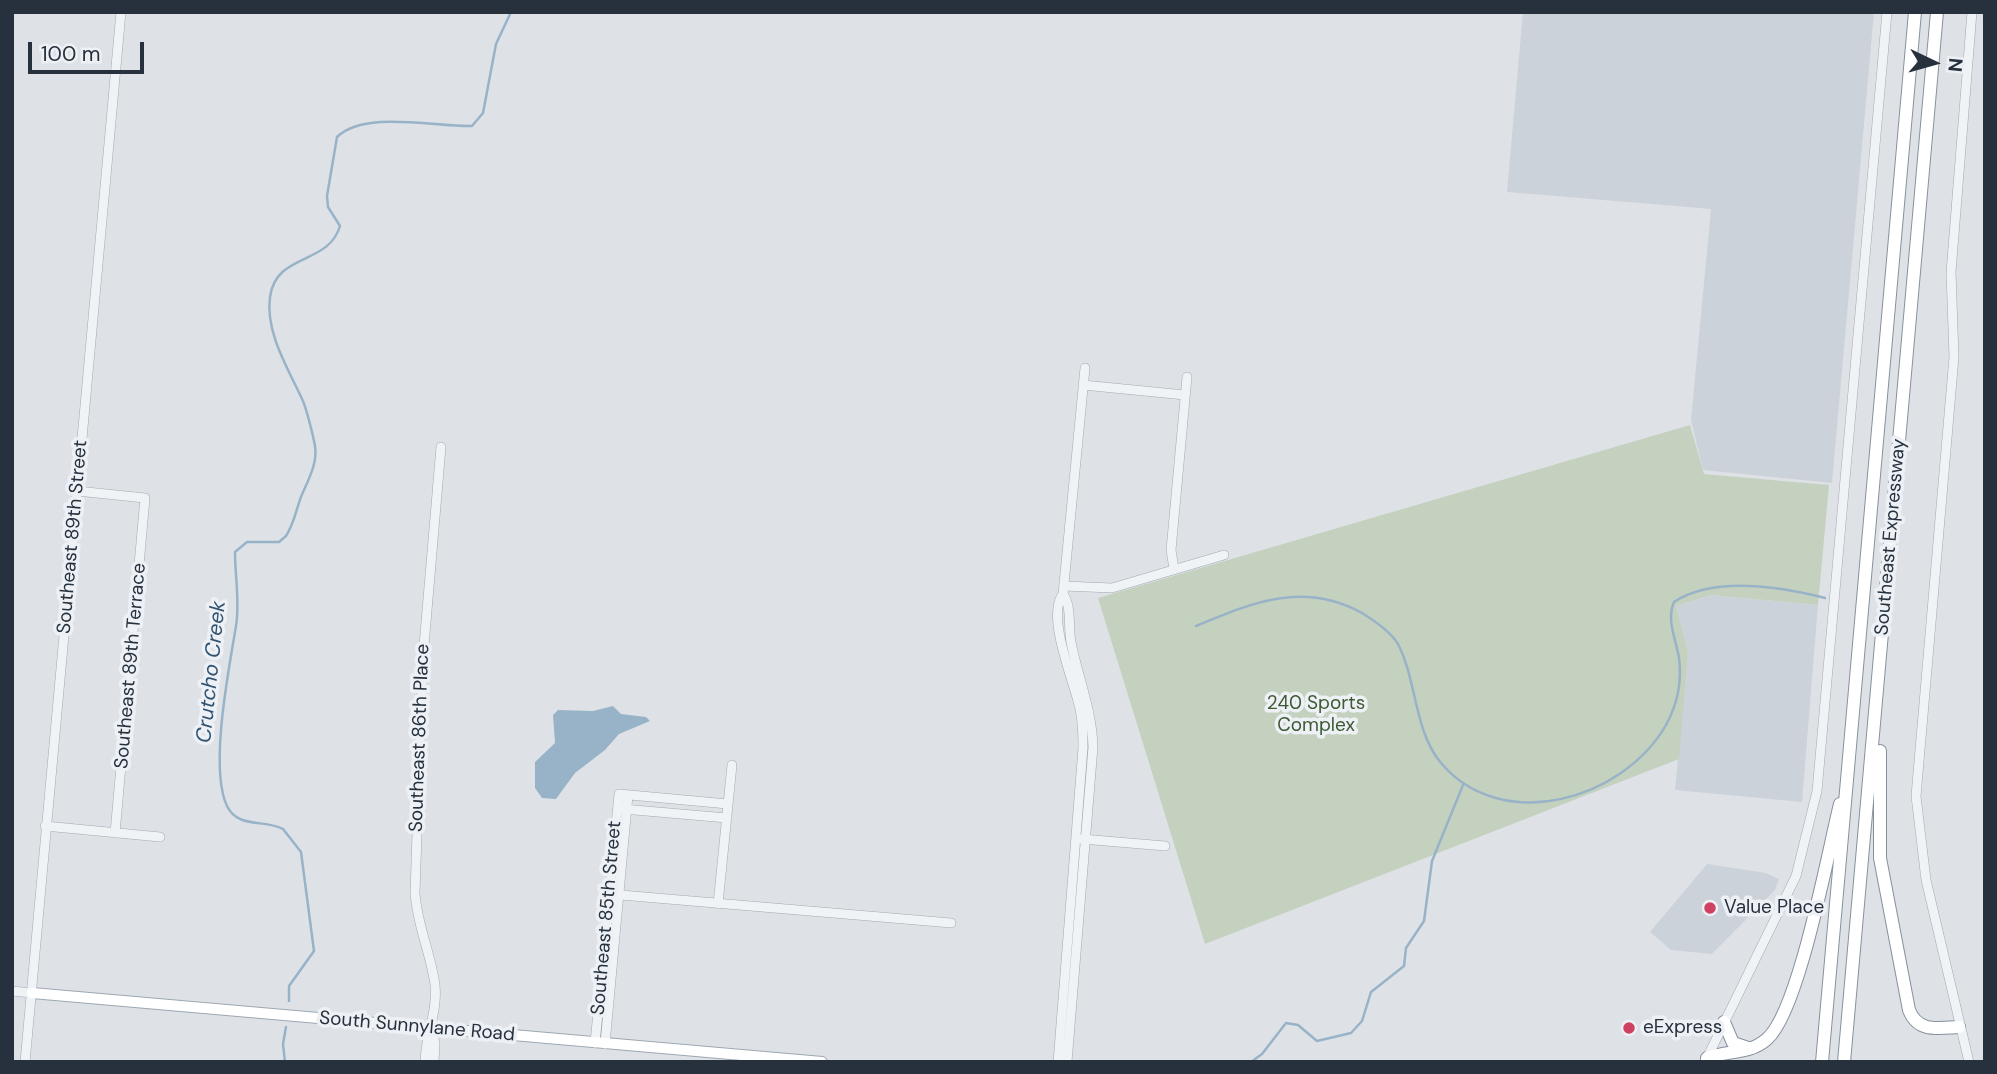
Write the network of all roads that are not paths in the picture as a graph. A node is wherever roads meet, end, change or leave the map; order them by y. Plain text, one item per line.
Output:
1 (121, 12) edge
2 (1887, 12) edge
3 (1915, 12) edge
4 (1937, 12) edge
5 (1972, 12) edge
6 (1085, 368) dead end
7 (1187, 377) dead end
8 (1083, 385) junction
9 (1185, 395) junction
10 (441, 447) dead end
11 (78, 491) junction
12 (1224, 555) dead end
13 (1174, 569) junction
14 (1063, 590) junction
15 (1882, 639) junction
16 (1850, 760) junction
17 (732, 765) dead end
18 (729, 804) junction
19 (622, 809) junction
20 (727, 818) junction
21 (45, 826) junction
22 (115, 833) junction
23 (160, 837) dead end
24 (1081, 839) junction
25 (1165, 846) dead end
26 (614, 894) junction
27 (718, 904) junction
28 (951, 923) dead end
29 (12, 991) edge
30 (32, 993) junction
31 (1067, 1008) junction
32 (1724, 1023) junction
33 (1959, 1027) junction
34 (432, 1028) junction
35 (600, 1043) junction
36 (1752, 1048) junction
37 (1706, 1060) edge
38 (25, 1062) edge
39 (425, 1062) edge
40 (434, 1062) edge
41 (822, 1062) edge
42 (1058, 1062) edge
43 (1067, 1062) edge
44 (1822, 1062) edge
45 (1844, 1062) edge
46 (1969, 1062) edge

1 - 11 street, Southeast 89th Street
2 - 32 street
3 - 16 highway, Southeast Expressway
4 - 15 highway, Southeast Expressway
5 - 33 street
6 - 8 street
7 - 9 street
8 - 9 street
8 - 14 street
9 - 13 street
10 - 34 street, Southeast 86th Place
11 - 21 street, Southeast 89th Street
11 - 22 street, Southeast 89th Terrace
12 - 13 street
13 - 14 street
14 - 24 street
15 - 33 highway
15 - 45 highway, Southeast Expressway
16 - 36 highway
16 - 44 highway, Southeast Expressway
17 - 18 street
18 - 19 street, Southeast 85th Street
18 - 20 street
19 - 20 street
19 - 26 street, Southeast 85th Street
20 - 27 street
21 - 22 street
21 - 30 street, Southeast 89th Street
22 - 23 street
24 - 25 street
24 - 31 street
26 - 27 street
26 - 35 street, Southeast 85th Street
27 - 28 street
29 - 30 street, South Sunnylane Road
30 - 34 main road, South Sunnylane Road
30 - 38 street, Southeast 89th Street
31 - 42 street
31 - 43 street
32 - 36 highway
32 - 37 street
33 - 46 street
34 - 35 main road, South Sunnylane Road
34 - 39 street
34 - 40 street
35 - 41 main road, South Sunnylane Road
36 - 37 highway

